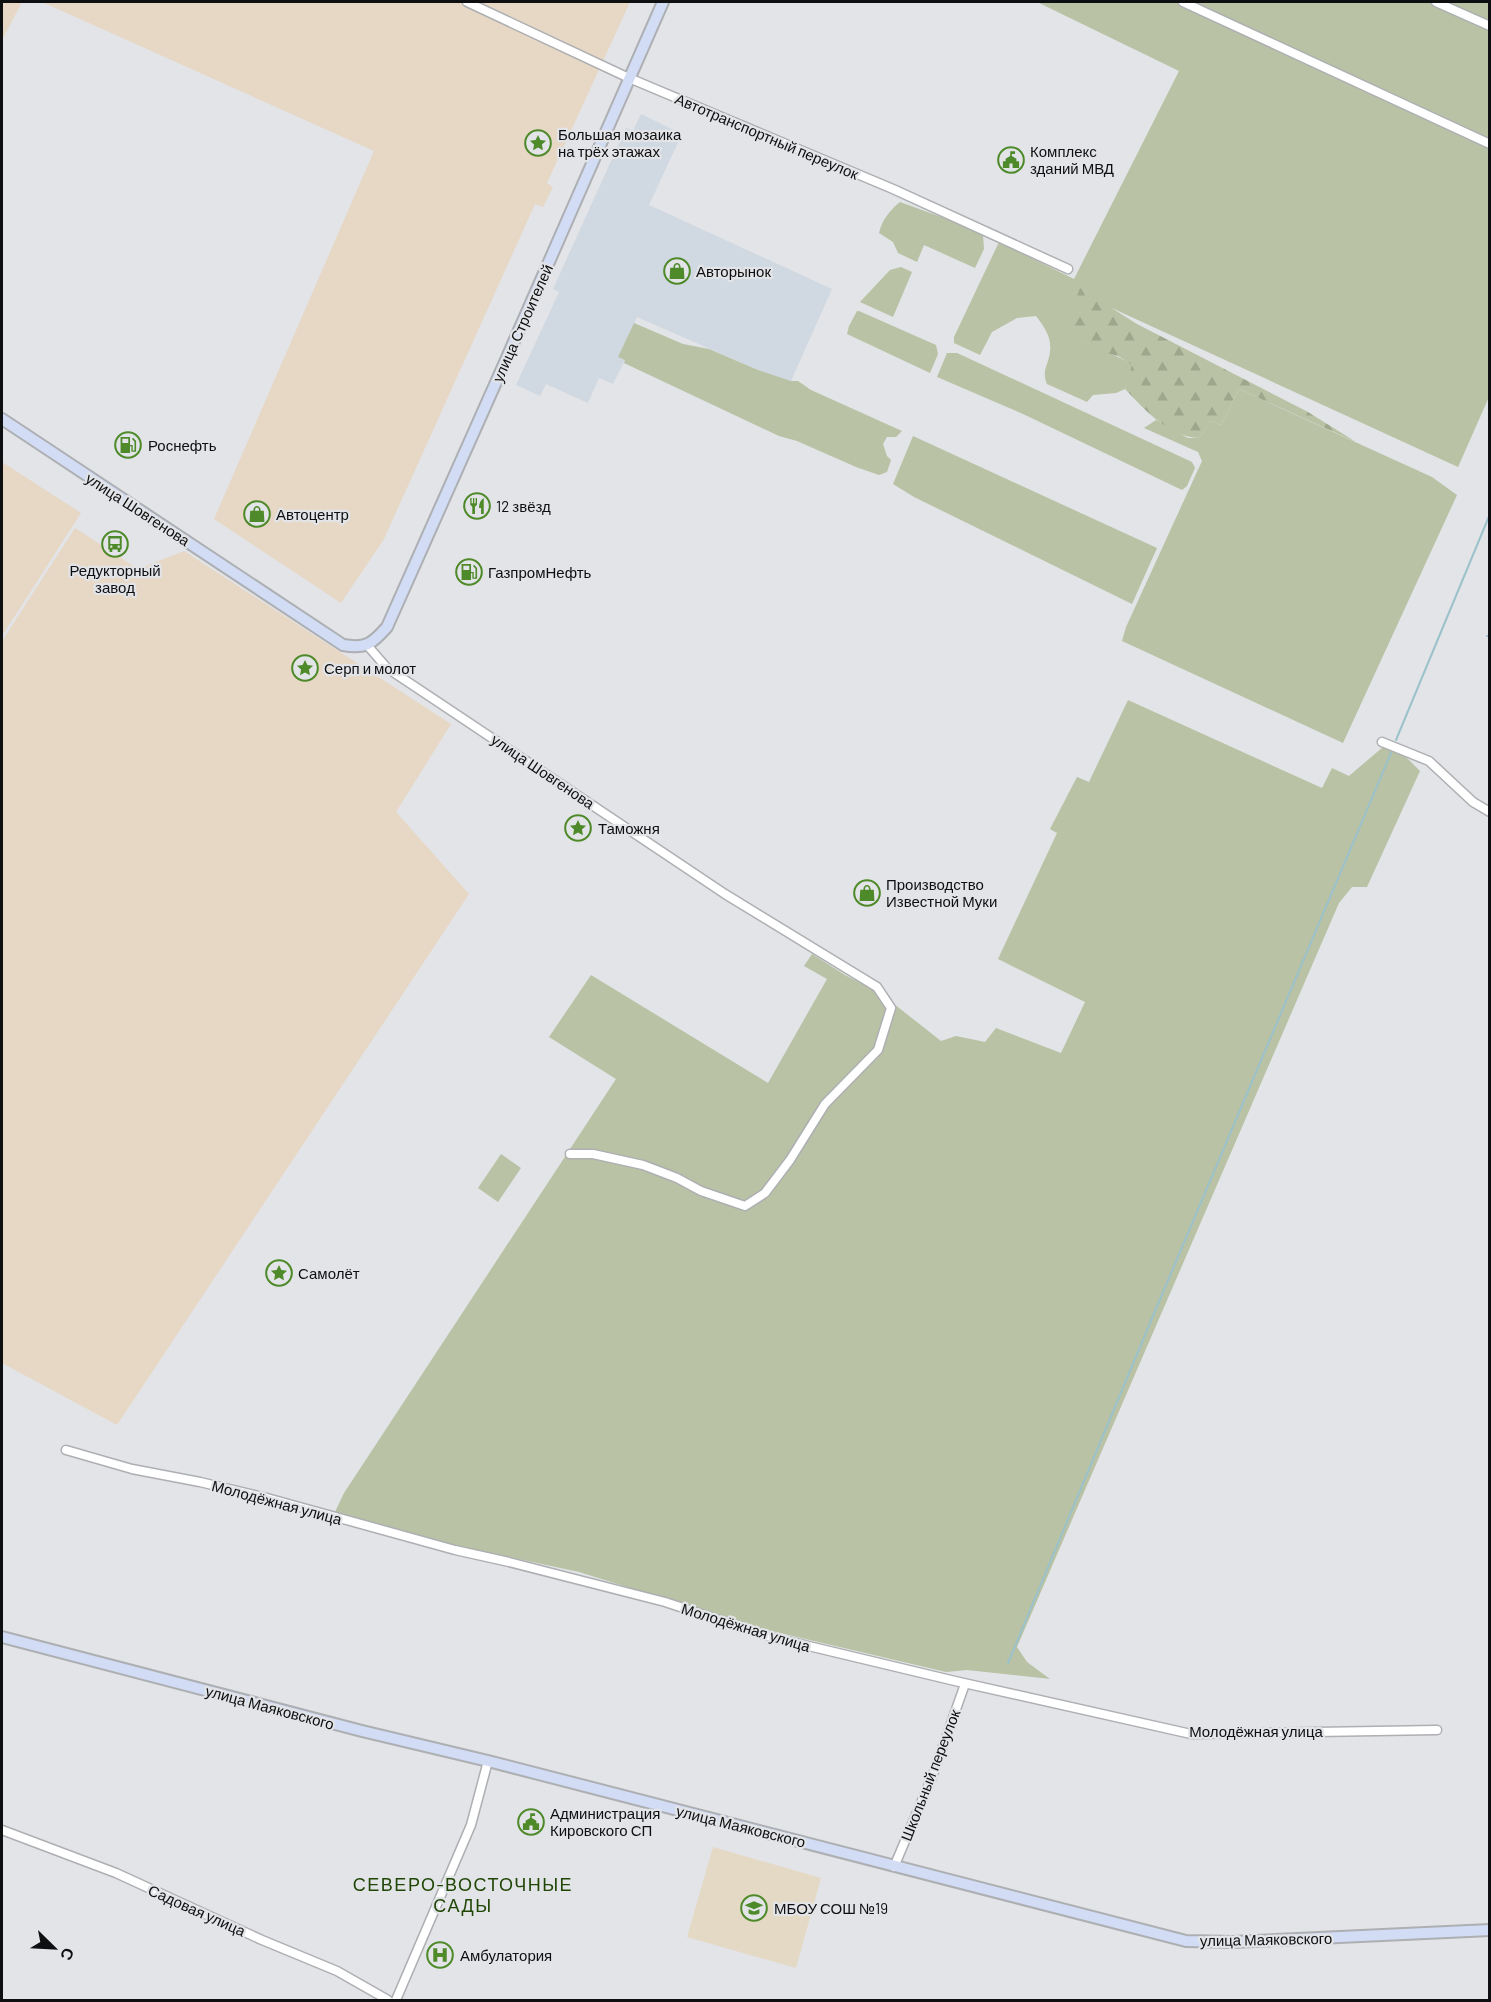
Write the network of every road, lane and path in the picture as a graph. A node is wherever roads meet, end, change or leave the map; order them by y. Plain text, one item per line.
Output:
1 (467, 2) edge
2 (663, 2) edge
3 (1183, 2) edge
4 (1436, 2) edge
5 (1490, 26) edge
6 (629, 78) junction
7 (1490, 144) edge
8 (1068, 269) dead end
9 (2, 419) edge
10 (371, 643) junction
11 (1382, 742) dead end
12 (1490, 812) edge
13 (570, 1154) dead end
14 (66, 1450) dead end
15 (2, 1637) edge
16 (965, 1684) junction
17 (1437, 1730) dead end
18 (488, 1761) junction
19 (2, 1830) edge
20 (894, 1866) junction
21 (1490, 1930) edge
22 (388, 2001) edge
23 (396, 2001) edge

1 - 6 street, Автотранспортный переулок
2 - 6 street, улица Строителей
3 - 7 street
4 - 5 street
6 - 8 street, Автотранспортный переулок
6 - 10 street, улица Строителей
9 - 10 street, улица Шовгенова
10 - 13 street, улица Шовгенова
11 - 12 street
14 - 16 street, Молодёжная улица
15 - 18 street, улица Маяковского
16 - 17 street, Молодёжная улица
16 - 20 street, Школьный переулок
18 - 20 street, улица Маяковского
18 - 23 street
19 - 22 street, Садовая улица
20 - 21 street, улица Маяковского

